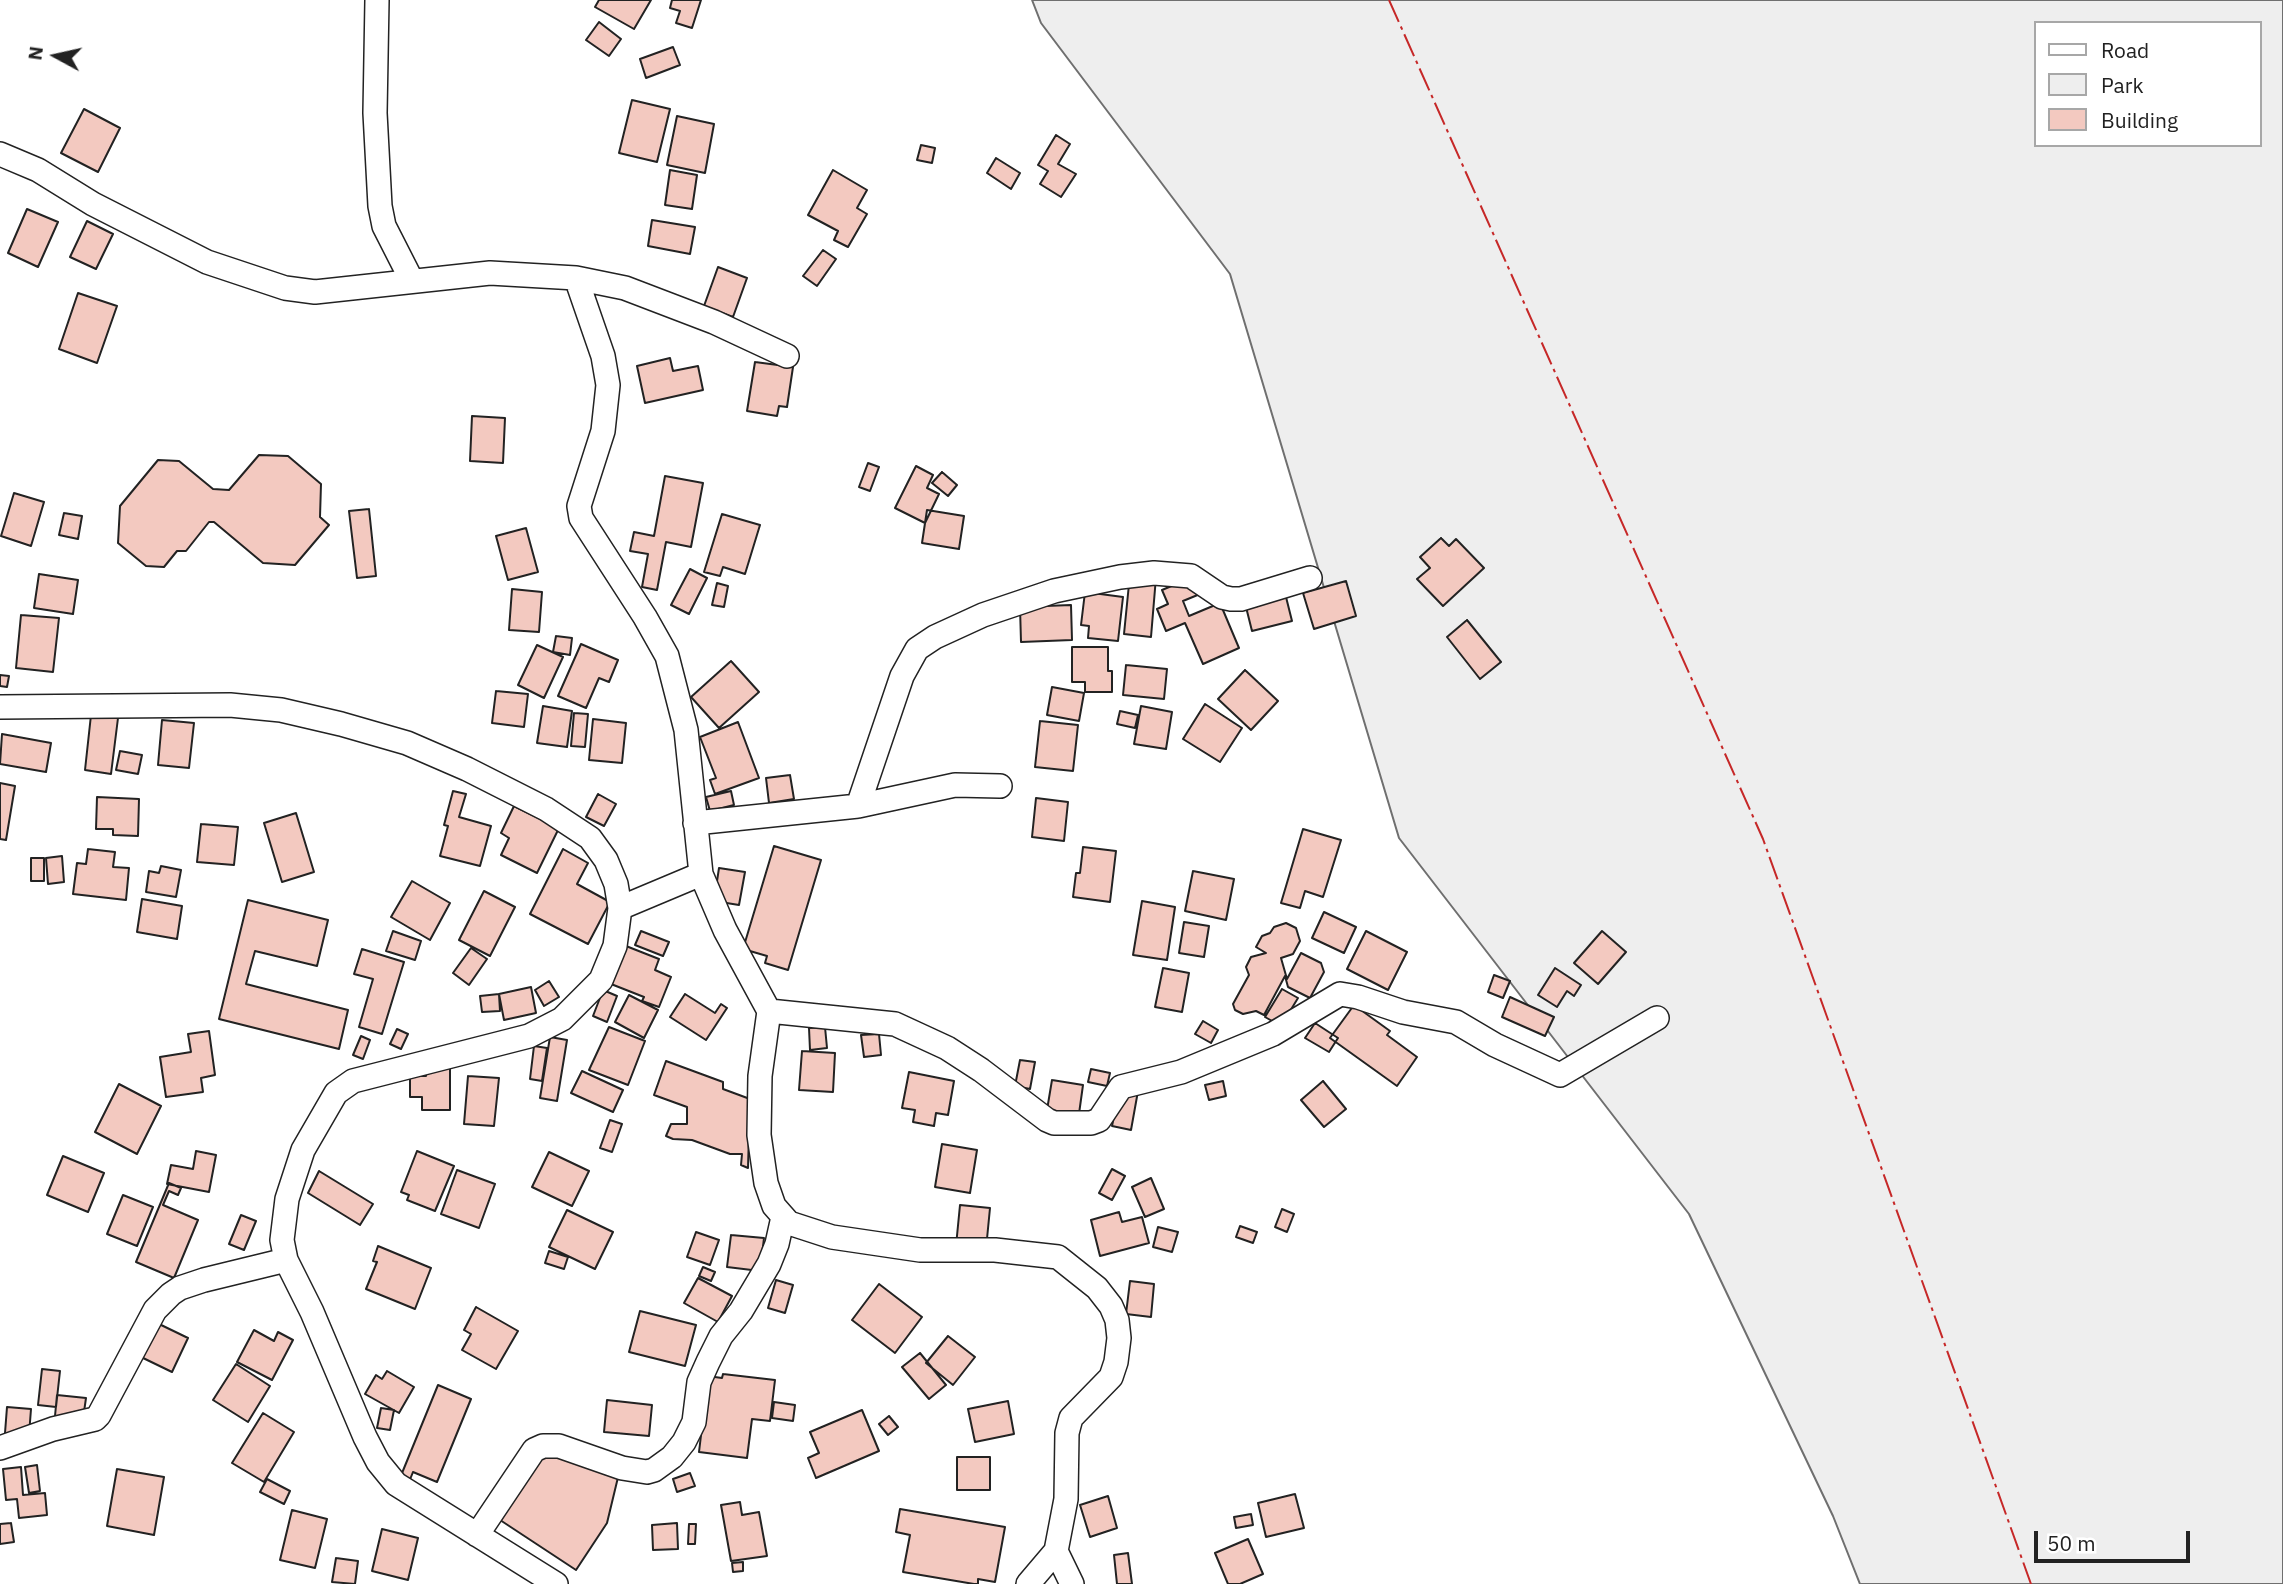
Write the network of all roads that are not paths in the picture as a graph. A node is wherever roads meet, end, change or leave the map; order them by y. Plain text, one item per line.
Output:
1 (377, 0) edge
2 (0, 154) edge
3 (576, 278) junction
4 (412, 281) junction
5 (787, 356) dead end
6 (1310, 578) dead end
7 (0, 707) edge
8 (1000, 786) dead end
9 (858, 806) junction
10 (695, 823) junction
11 (701, 874) junction
12 (620, 908) junction
13 (769, 1011) junction
14 (1657, 1018) dead end
15 (783, 1217) junction
16 (286, 1260) junction
17 (0, 1448) edge
18 (477, 1535) junction
19 (1056, 1551) junction
20 (555, 1584) edge
21 (1028, 1584) edge
22 (1072, 1584) edge

1 - 4 street
2 - 4 street
3 - 4 street
3 - 5 street
3 - 10 street
6 - 9 street
7 - 12 street
8 - 9 street
9 - 10 street
10 - 11 street
11 - 12 street
11 - 13 street
12 - 16 street
13 - 14 street
13 - 15 street
15 - 18 street
15 - 19 street
16 - 17 street
16 - 18 street
18 - 20 street
19 - 21 street
19 - 22 street

